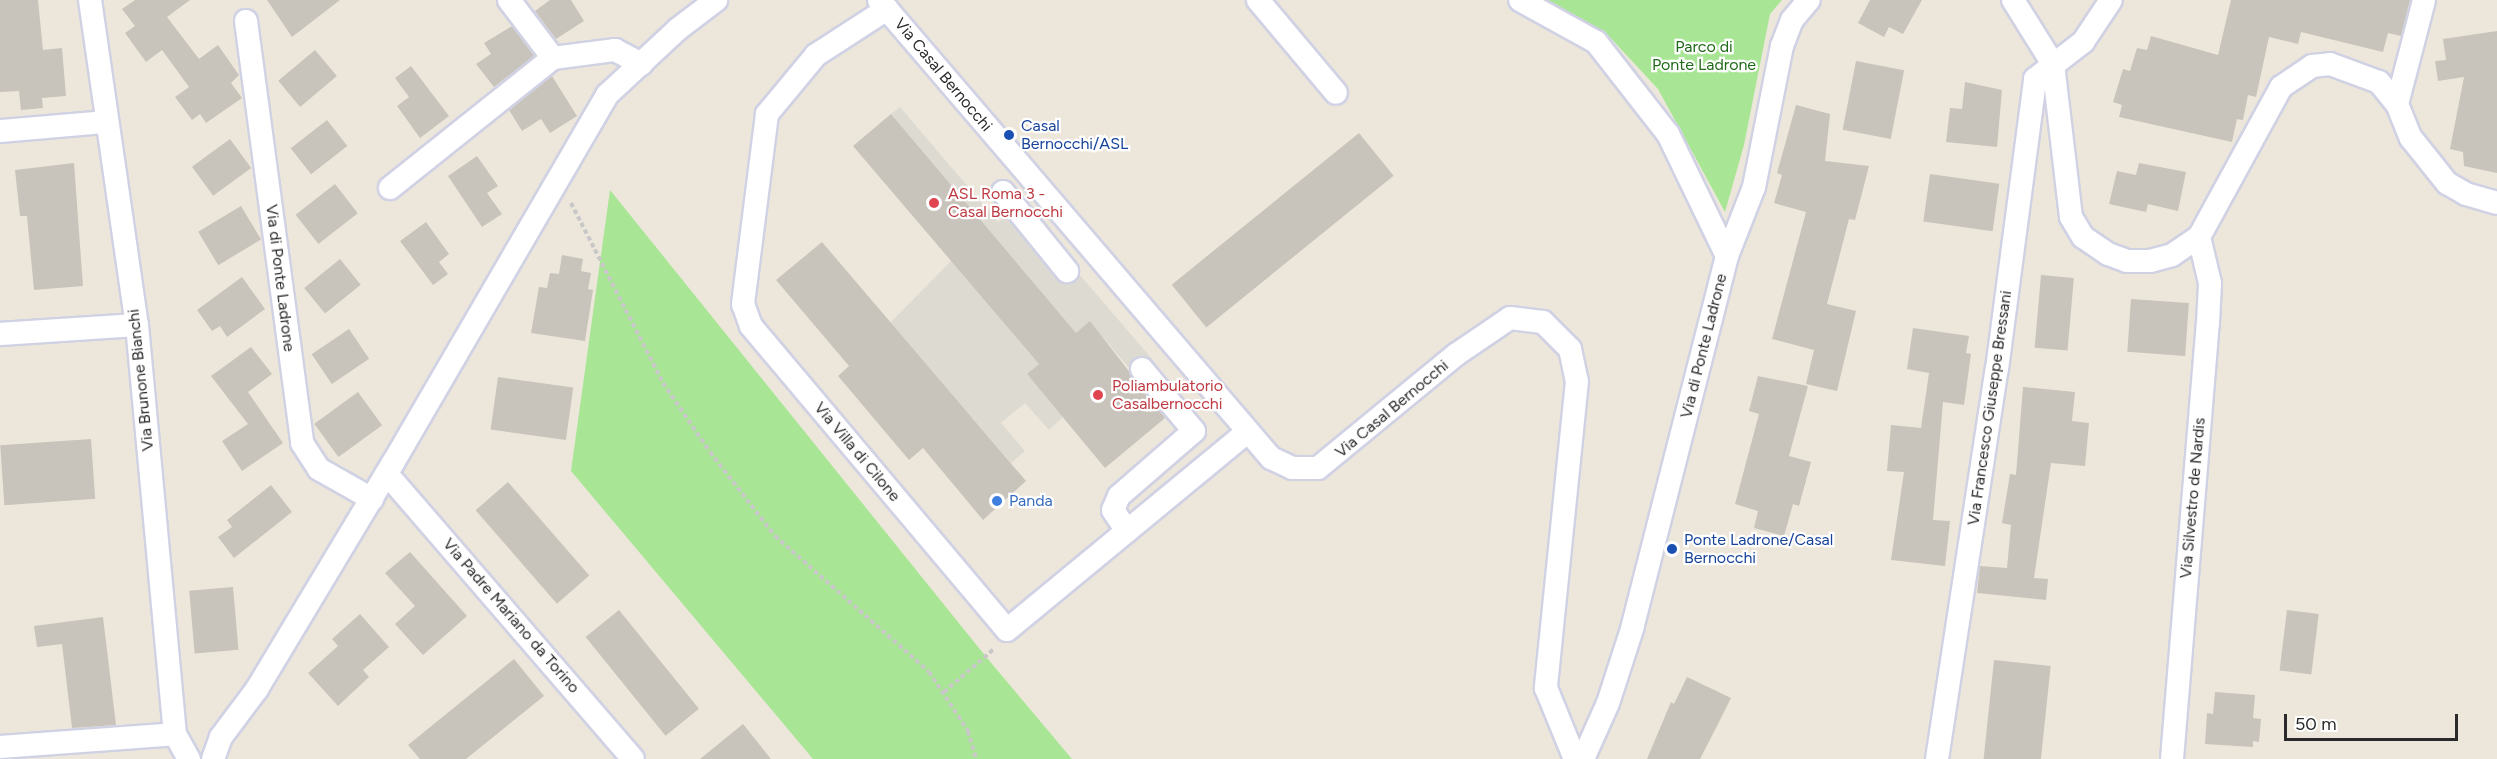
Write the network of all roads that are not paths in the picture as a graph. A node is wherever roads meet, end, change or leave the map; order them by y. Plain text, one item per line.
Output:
1 (90, 0) edge
2 (509, 0) edge
3 (716, 0) edge
4 (1258, 0) edge
5 (1520, 0) edge
6 (1809, 0) edge
7 (2013, 0) edge
8 (2111, 0) edge
9 (2424, 0) edge
10 (883, 4) edge
11 (246, 21) dead end
12 (553, 58) junction
13 (641, 64) junction
14 (2053, 64) junction
15 (1336, 93) dead end
16 (2397, 104) junction
17 (105, 122) junction
18 (0, 131) edge
19 (390, 188) dead end
20 (1003, 192) dead end
21 (2497, 203) edge
22 (2199, 237) junction
23 (1727, 255) junction
24 (1067, 271) dead end
25 (137, 325) junction
26 (0, 334) edge
27 (1142, 369) dead end
28 (1246, 433) junction
29 (387, 474) junction
30 (372, 499) junction
31 (1128, 531) junction
32 (176, 734) junction
33 (0, 747) edge
34 (189, 759) edge
35 (213, 759) edge
36 (633, 759) edge
37 (1575, 759) edge
38 (1582, 759) edge
39 (1937, 759) edge
40 (2172, 759) edge

1 - 17 street, Via Brunone Bianchi
2 - 12 street
3 - 13 street
4 - 15 street
5 - 23 street, Via di Ponte Ladrone
6 - 23 street
7 - 14 street
8 - 14 street, Via Francesco Giuseppe Bressani
9 - 16 street
10 - 28 street, Via Casal Bernocchi
10 - 31 street, Via Villa di Cilone
11 - 30 street, Via di Ponte Ladrone
12 - 13 street
12 - 19 street
13 - 29 street
14 - 22 street
14 - 39 street, Via Francesco Giuseppe Bressani
16 - 21 street
16 - 22 street
17 - 18 street
17 - 25 street, Via Brunone Bianchi
20 - 24 street
22 - 40 street, Via Silvestro de Nardis
23 - 38 street, Via di Ponte Ladrone
25 - 26 street
25 - 32 street, Via Brunone Bianchi
27 - 31 street
28 - 31 street
28 - 37 street, Via Casal Bernocchi
29 - 30 street
29 - 36 street, Via Padre Mariano da Torino
30 - 35 street
32 - 33 street
32 - 34 street, Via Brunone Bianchi

